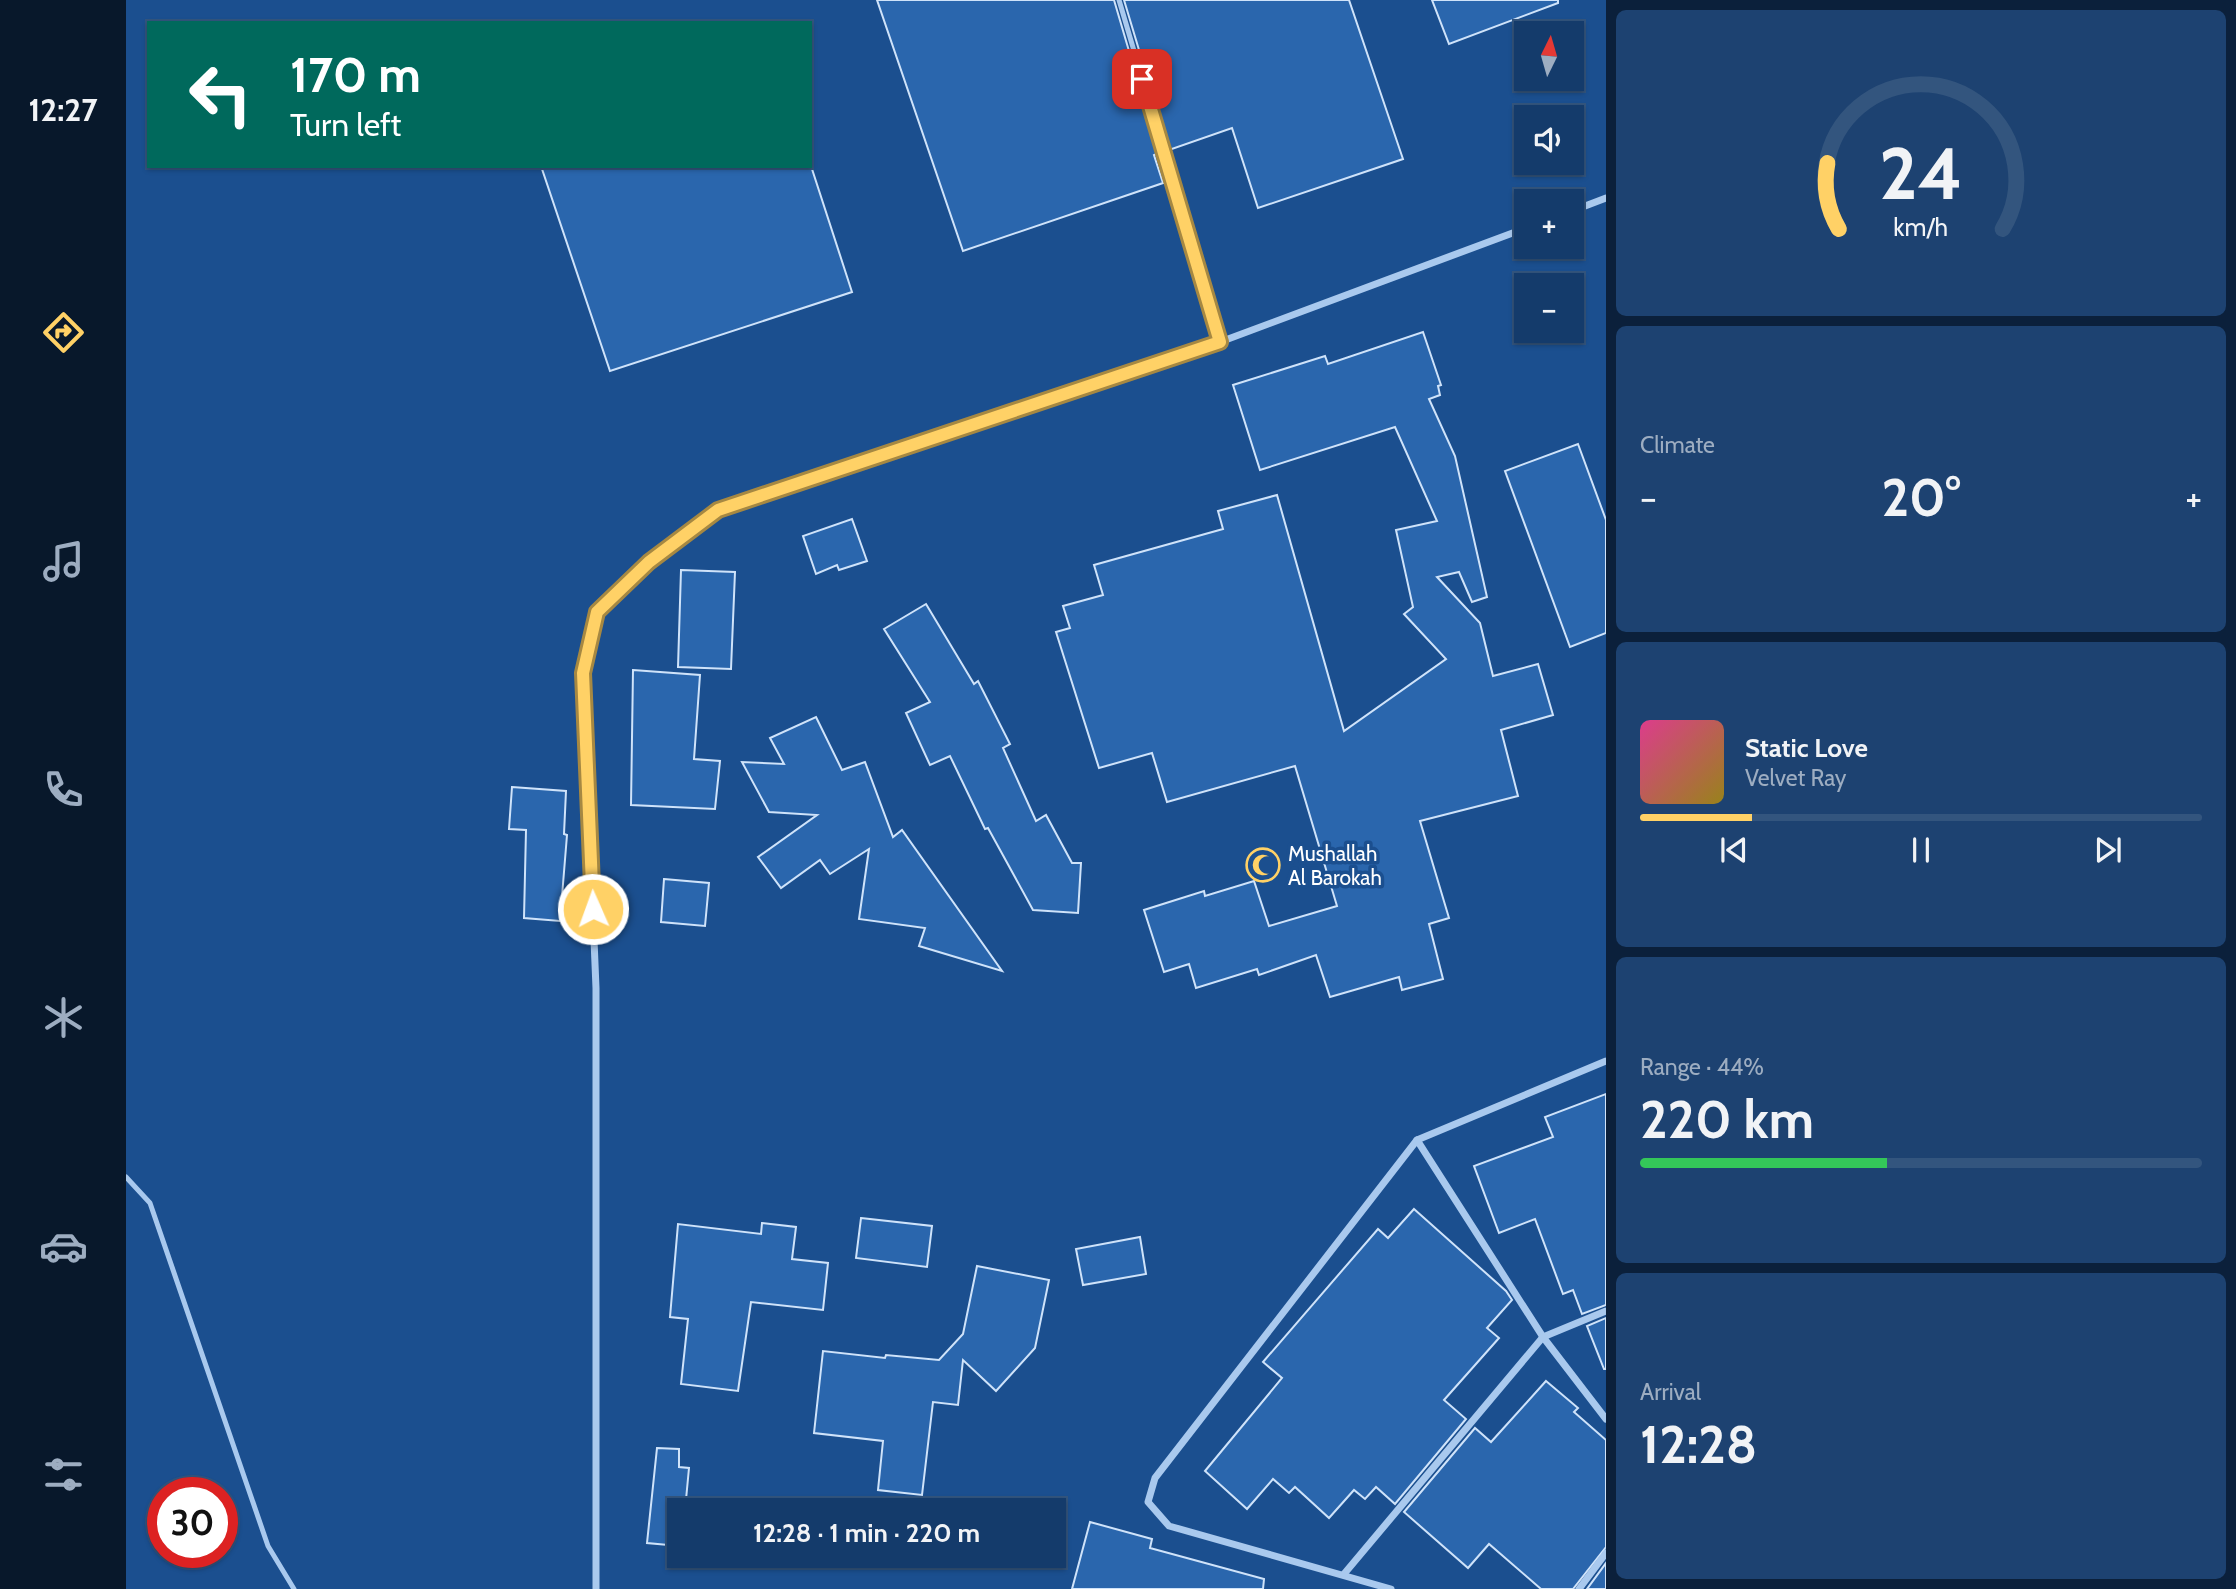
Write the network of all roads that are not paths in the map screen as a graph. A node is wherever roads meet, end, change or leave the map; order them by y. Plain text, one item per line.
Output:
1 (1119, 0) edge
2 (1606, 198) edge
3 (1584, 206) edge
4 (1514, 232) edge
5 (1220, 342) junction
6 (1606, 1061) edge
7 (1417, 1140) junction
8 (126, 1177) edge
9 (1606, 1311) edge
10 (1543, 1338) junction
11 (1606, 1419) edge
12 (1606, 1553) edge
13 (1344, 1574) junction
14 (294, 1589) edge
15 (598, 1589) edge
16 (1391, 1589) edge
17 (1579, 1589) edge

1 - 5 lane
2 - 3 street
4 - 5 street
5 - 15 street
6 - 7 street
7 - 10 street
7 - 13 street
8 - 14 lane
9 - 10 street
10 - 11 street
10 - 13 street
12 - 17 street
13 - 16 street

